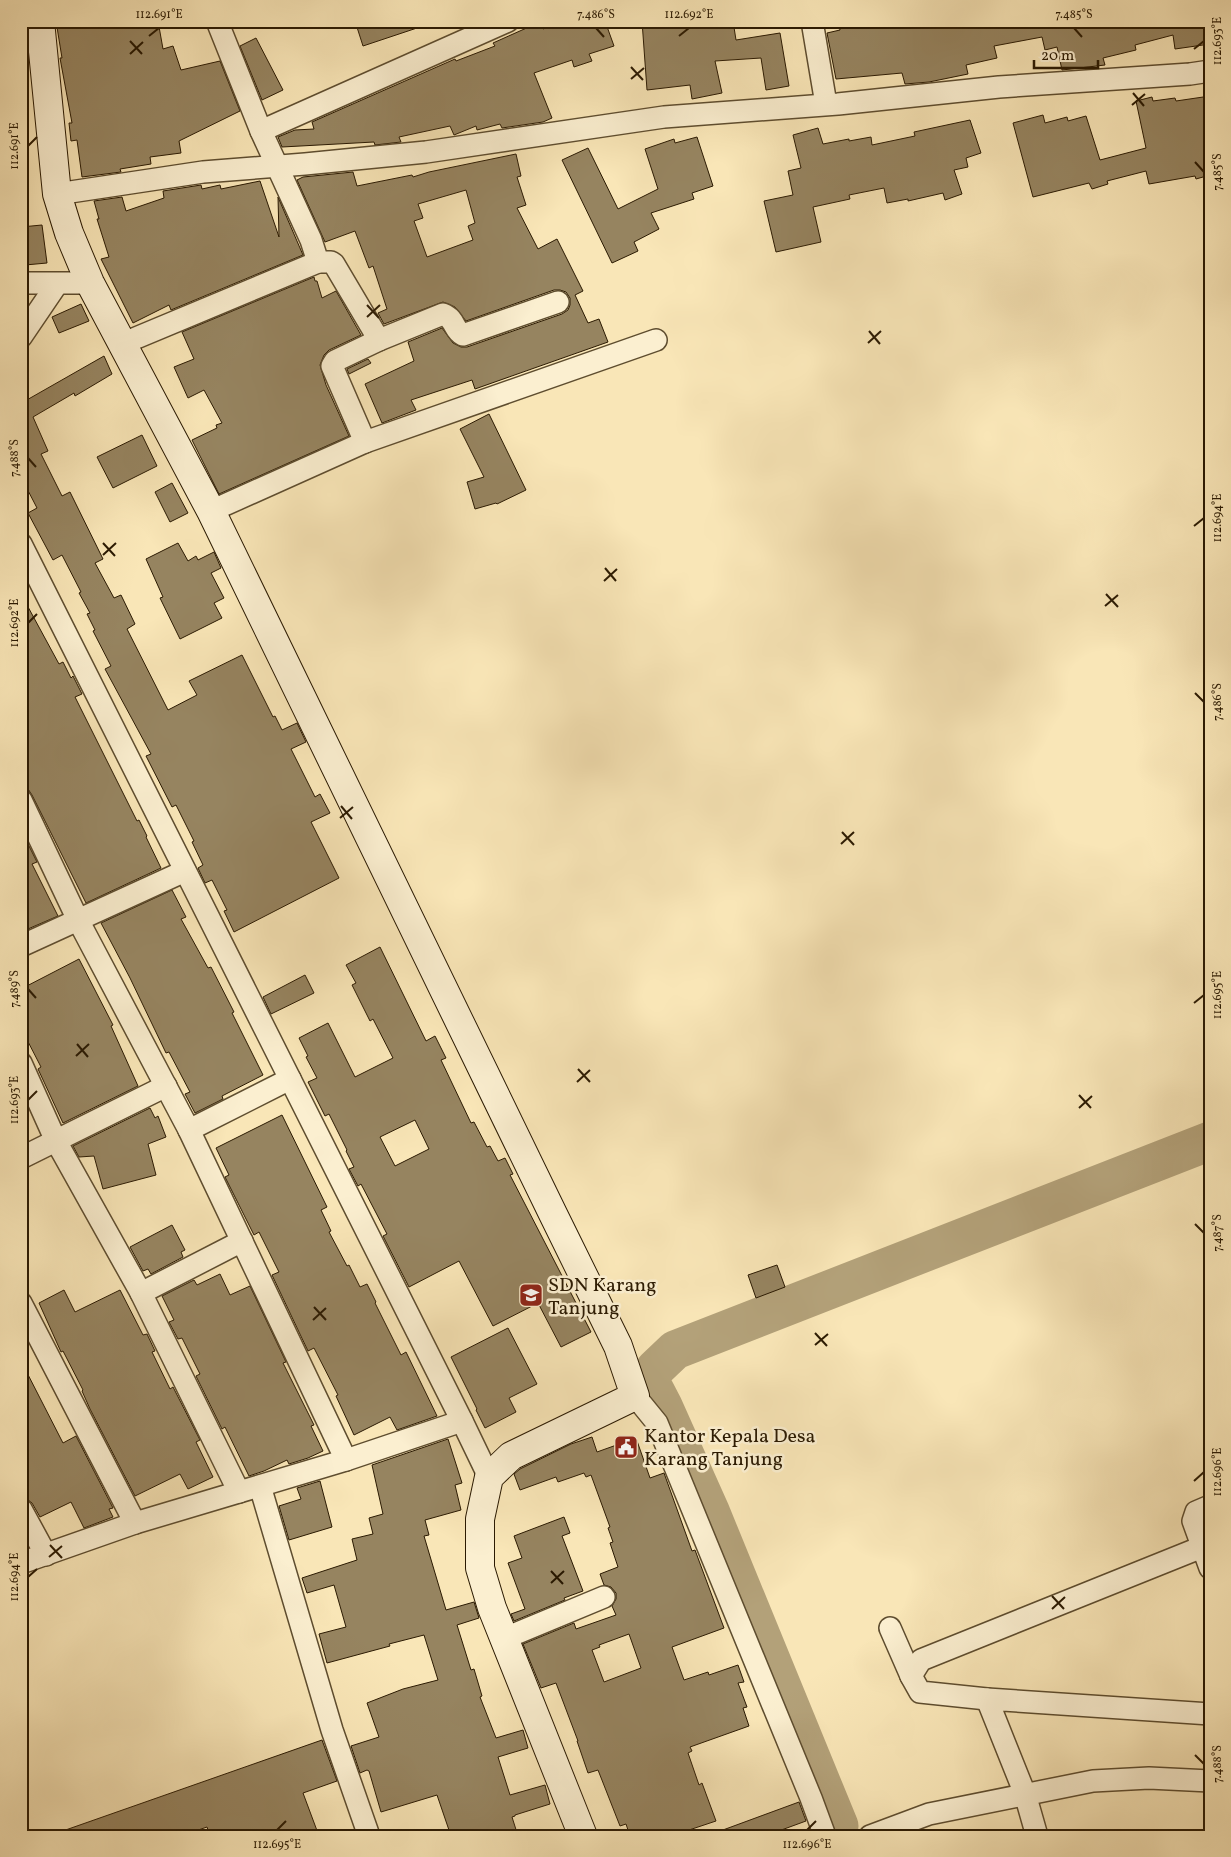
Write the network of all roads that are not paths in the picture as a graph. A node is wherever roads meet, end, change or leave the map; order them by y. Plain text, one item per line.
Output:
1 (40, 21) edge
2 (217, 21) edge
3 (508, 21) edge
4 (812, 21) edge
5 (1210, 71) edge
6 (826, 104) junction
7 (261, 131) junction
8 (276, 165) junction
9 (57, 194) junction
10 (318, 262) junction
11 (21, 283) edge
12 (90, 283) junction
13 (57, 284) junction
14 (558, 302) dead end
15 (21, 337) edge
16 (379, 340) junction
17 (656, 340) dead end
18 (124, 344) junction
19 (365, 442) junction
20 (211, 511) junction
21 (21, 544) edge
22 (21, 800) edge
23 (185, 870) junction
24 (78, 920) junction
25 (21, 946) edge
26 (21, 1063) edge
27 (290, 1079) junction
28 (166, 1086) junction
29 (189, 1130) junction
30 (56, 1141) junction
31 (21, 1158) edge
32 (242, 1241) junction
33 (141, 1293) junction
34 (21, 1303) edge
35 (635, 1396) junction
36 (462, 1421) junction
37 (346, 1460) junction
38 (489, 1477) junction
39 (260, 1486) junction
40 (239, 1492) junction
41 (1210, 1506) edge
42 (21, 1509) edge
43 (135, 1523) junction
44 (1202, 1547) junction
45 (46, 1555) junction
46 (21, 1563) edge
47 (1210, 1568) edge
48 (604, 1597) dead end
49 (890, 1628) dead end
50 (503, 1639) junction
51 (911, 1676) junction
52 (987, 1699) junction
53 (1210, 1714) edge
54 (1210, 1781) edge
55 (1025, 1794) junction
56 (369, 1836) edge
57 (583, 1836) edge
58 (825, 1836) edge
59 (870, 1836) edge
60 (1037, 1836) edge

1 - 9 street
2 - 7 street
3 - 7 street
4 - 6 street
5 - 6 street
6 - 8 street
7 - 8 street
8 - 9 street
8 - 10 street
9 - 12 street
10 - 16 street
10 - 18 street
11 - 13 street
12 - 13 street
12 - 18 street
13 - 15 street
14 - 16 street
16 - 19 street
17 - 19 street
18 - 20 street
19 - 20 street
20 - 35 street
21 - 23 street
22 - 24 street
23 - 24 street
23 - 27 street
24 - 25 street
24 - 28 street
26 - 30 street
27 - 29 street
27 - 36 street
28 - 29 street
28 - 30 street
29 - 32 street
30 - 31 street
30 - 33 street
32 - 33 street
32 - 37 street
33 - 40 street
34 - 43 street
35 - 38 street
35 - 58 street
36 - 37 street
36 - 38 street
37 - 39 street
38 - 50 street
39 - 40 street
39 - 56 street
40 - 43 street
41 - 44 street
42 - 45 street
43 - 45 street
44 - 47 street
44 - 51 street
45 - 46 street
48 - 50 street
49 - 51 street
50 - 57 street
51 - 52 street
52 - 53 street
52 - 55 street
54 - 55 street
55 - 59 street
55 - 60 street

